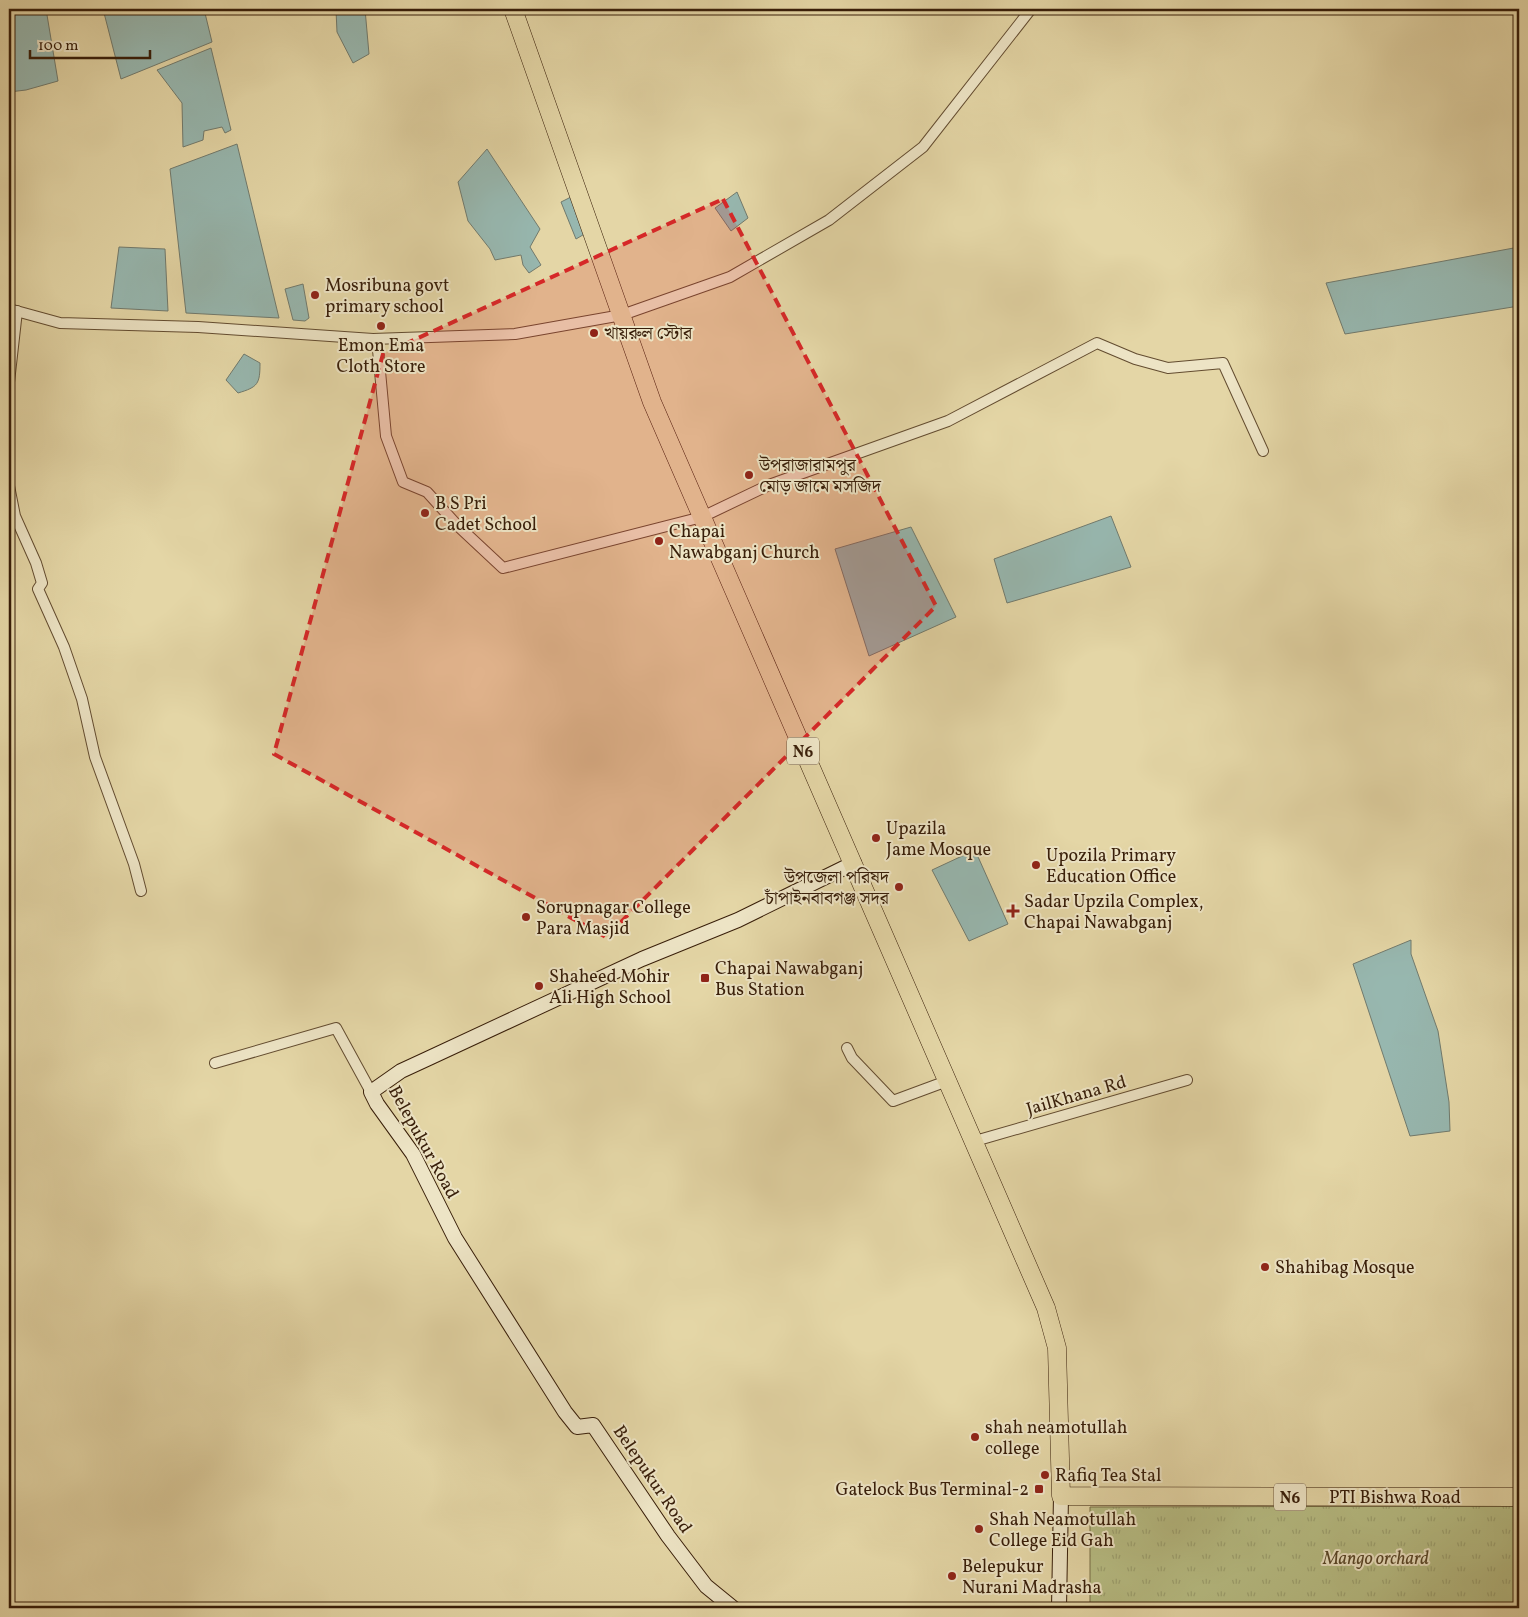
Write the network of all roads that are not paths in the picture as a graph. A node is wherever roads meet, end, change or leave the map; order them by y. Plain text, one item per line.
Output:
1 (513, 9) edge
2 (1031, 9) edge
3 (13, 310) edge
4 (622, 315) junction
5 (377, 339) junction
6 (9, 382) edge
7 (1263, 451) dead end
8 (9, 486) edge
9 (702, 517) junction
10 (854, 863) junction
11 (141, 891) dead end
12 (847, 1048) dead end
13 (215, 1063) dead end
14 (1187, 1080) dead end
15 (947, 1081) junction
16 (371, 1092) junction
17 (975, 1140) junction
18 (1061, 1496) junction
19 (1519, 1497) edge
20 (733, 1608) edge
21 (1059, 1608) edge

1 - 4 highway, N6
2 - 4 street
3 - 5 street
3 - 6 street
4 - 5 street
4 - 9 highway, N6
5 - 9 street
7 - 9 street
8 - 11 street
9 - 10 highway, N6
10 - 15 highway, N6
10 - 16 street, Belepukur Road
12 - 15 street
13 - 16 street
14 - 17 street, JailKhana Rd
15 - 17 highway, N6
16 - 20 street, Belepukur Road
17 - 18 highway, N6
18 - 19 highway, PTI Bishwa Road / N6
18 - 21 street

